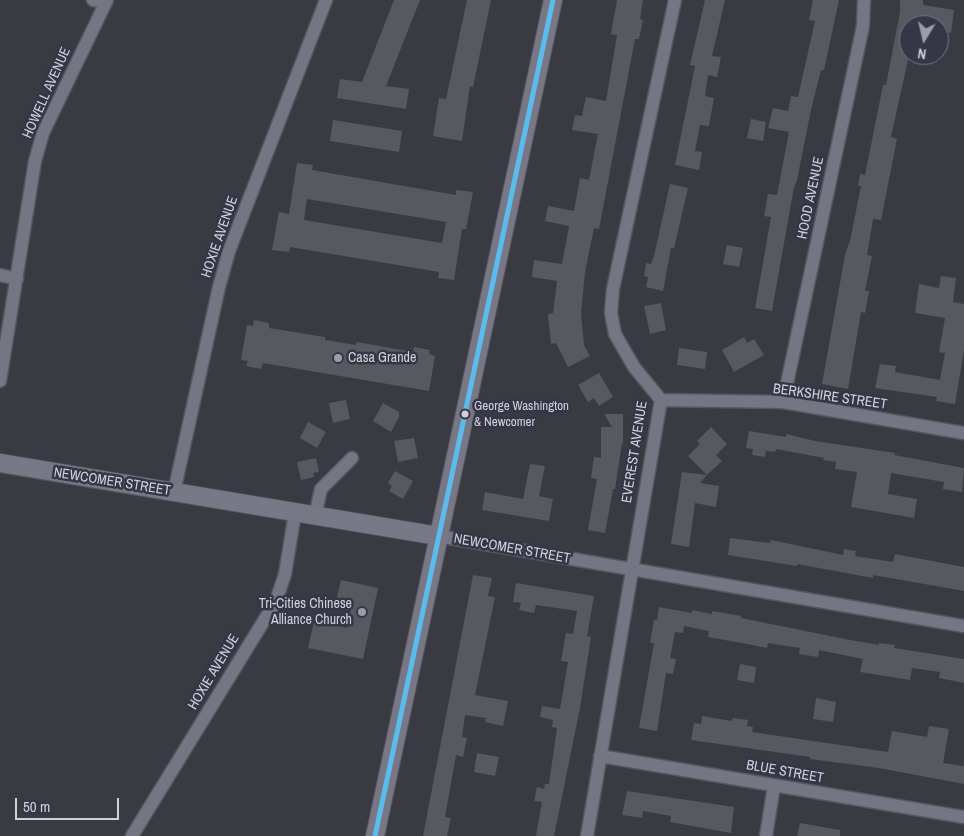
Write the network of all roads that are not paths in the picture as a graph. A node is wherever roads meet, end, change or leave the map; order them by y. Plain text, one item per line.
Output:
1 (92, 0) edge
2 (326, 0) edge
3 (553, 0) edge
4 (675, 0) edge
5 (864, 0) edge
6 (106, 1) edge
7 (0, 276) edge
8 (17, 279) junction
9 (0, 380) edge
10 (661, 400) junction
11 (783, 402) junction
12 (964, 433) edge
13 (352, 458) dead end
14 (0, 464) edge
15 (174, 492) junction
16 (295, 513) junction
17 (315, 516) junction
18 (438, 536) junction
19 (631, 569) junction
20 (964, 626) edge
21 (600, 756) junction
22 (774, 786) junction
23 (964, 817) edge
24 (132, 836) edge
25 (375, 836) edge
26 (586, 836) edge
27 (766, 836) edge

1 - 6 street
2 - 15 street, HOXIE AVENUE
3 - 18 main road
4 - 10 street, EVEREST AVENUE
5 - 11 street, HOOD AVENUE
6 - 8 street, HOWELL AVENUE
7 - 8 street
8 - 9 street, HOWELL AVENUE
10 - 11 street, BERKSHIRE STREET
10 - 19 street, EVEREST AVENUE
11 - 12 street, BERKSHIRE STREET
13 - 17 street
14 - 15 main road, NEWCOMER STREET
15 - 16 main road, NEWCOMER STREET
16 - 17 main road, NEWCOMER STREET
16 - 24 street, HOXIE AVENUE
17 - 18 main road, NEWCOMER STREET
18 - 19 street, NEWCOMER STREET
18 - 25 main road
19 - 20 street, NEWCOMER STREET
19 - 21 street, EVEREST AVENUE
21 - 22 street, BLUE STREET
21 - 26 street, EVEREST AVENUE
22 - 23 street, BLUE STREET
22 - 27 street

